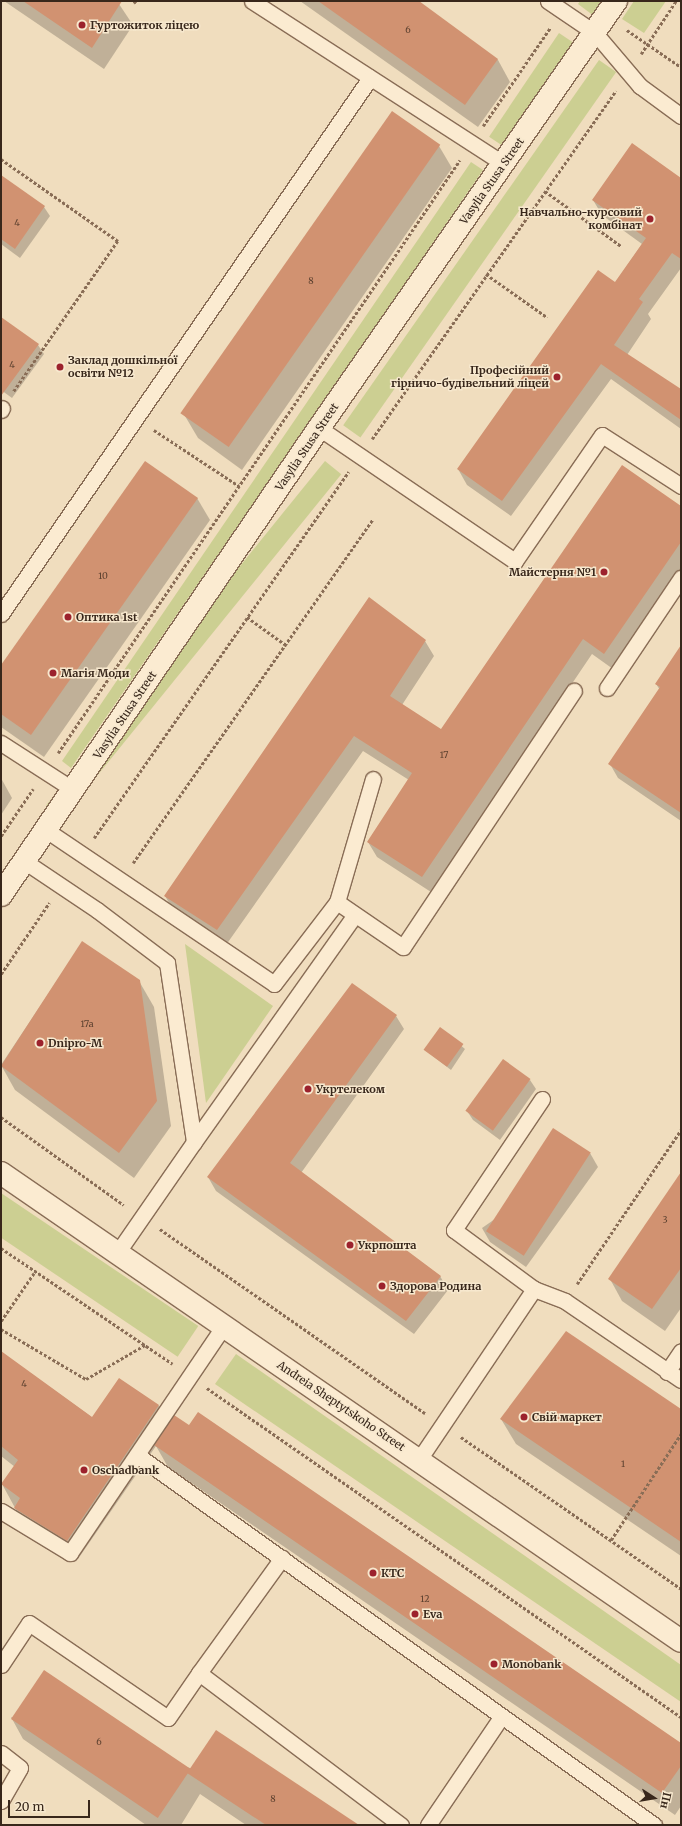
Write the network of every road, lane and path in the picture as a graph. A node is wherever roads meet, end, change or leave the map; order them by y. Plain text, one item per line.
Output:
1 (252, 1) edge
2 (548, 1) edge
3 (676, 1) edge
4 (562, 11) junction
5 (606, 17) edge
6 (648, 44) junction
7 (681, 67) edge
8 (628, 73) junction
9 (370, 78) junction
10 (681, 116) edge
11 (471, 143) junction
12 (1, 159) edge
13 (504, 164) junction
14 (545, 191) junction
15 (621, 246) dead end
16 (486, 274) junction
17 (547, 317) dead end
18 (2, 409) edge
19 (136, 418) junction
20 (319, 428) junction
21 (359, 456) junction
22 (239, 486) junction
23 (681, 486) edge
24 (373, 519) dead end
25 (681, 578) edge
26 (1, 614) edge
27 (247, 617) junction
28 (286, 645) junction
29 (607, 688) dead end
30 (574, 691) dead end
31 (1, 743) edge
32 (46, 770) junction
33 (373, 779) dead end
34 (74, 790) junction
35 (46, 830) junction
36 (1, 836) edge
37 (83, 855) junction
38 (24, 861) junction
39 (121, 880) junction
40 (61, 885) junction
41 (1, 895) edge
42 (337, 902) junction
43 (354, 916) junction
44 (1, 974) edge
45 (542, 1099) dead end
46 (1, 1117) edge
47 (681, 1130) edge
48 (194, 1142) junction
49 (1, 1173) edge
50 (141, 1217) junction
51 (1, 1248) edge
52 (117, 1253) junction
53 (34, 1273) junction
54 (534, 1289) junction
55 (565, 1302) junction
56 (1, 1321) edge
57 (223, 1327) junction
58 (1, 1329) edge
59 (145, 1345) junction
60 (681, 1351) edge
61 (667, 1372) junction
62 (188, 1375) junction
63 (681, 1380) edge
64 (442, 1424) junction
65 (681, 1434) edge
66 (137, 1455) junction
67 (420, 1458) junction
68 (1, 1512) edge
69 (611, 1540) junction
70 (282, 1558) junction
71 (681, 1589) edge
72 (681, 1641) edge
73 (1, 1665) edge
74 (199, 1673) junction
75 (501, 1717) junction
76 (681, 1717) edge
77 (1, 1753) edge
78 (1, 1801) edge
79 (401, 1825) edge
80 (428, 1825) edge
81 (654, 1825) edge

1 - 9 lane
2 - 4 lane
3 - 6 path
4 - 5 lane
4 - 11 path
5 - 6 path
5 - 8 lane
5 - 13 street, Vasylia Stusa Street
6 - 7 path
6 - 8 path
8 - 10 lane
8 - 14 path
9 - 11 lane
9 - 19 lane
11 - 13 lane
11 - 22 path
12 - 18 path
13 - 20 street, Vasylia Stusa Street
14 - 15 path
14 - 16 path
16 - 17 path
16 - 21 path
19 - 22 path
19 - 26 lane
20 - 21 lane
20 - 34 street, Vasylia Stusa Street
21 - 23 lane
21 - 27 path
22 - 32 path
24 - 28 path
25 - 29 lane
27 - 28 path
27 - 37 path
28 - 39 path
30 - 43 lane
31 - 32 lane
32 - 34 lane
32 - 36 path
33 - 42 lane
34 - 35 street, Vasylia Stusa Street
35 - 37 lane
35 - 38 street, Vasylia Stusa Street
37 - 39 lane
38 - 40 lane
38 - 41 street, Vasylia Stusa Street
39 - 42 lane
40 - 44 path
40 - 48 lane
42 - 43 lane
43 - 48 lane
45 - 54 lane
46 - 50 path
47 - 55 path
48 - 50 lane
49 - 52 street, Andreia Sheptytskoho Street
50 - 52 lane
50 - 64 path
51 - 53 path
52 - 57 street, Andreia Sheptytskoho Street
53 - 56 path
53 - 59 path
54 - 55 lane
54 - 64 lane
55 - 61 lane
57 - 62 lane
57 - 67 street, Andreia Sheptytskoho Street
58 - 59 path
59 - 62 path
60 - 61 lane
61 - 63 lane
62 - 66 lane
62 - 76 path
64 - 67 lane
64 - 69 path
65 - 69 path
66 - 68 lane
66 - 70 lane
67 - 72 street, Andreia Sheptytskoho Street
69 - 71 path
70 - 74 lane
70 - 75 lane
73 - 74 lane
74 - 79 lane
75 - 80 lane
75 - 81 lane
77 - 78 lane

